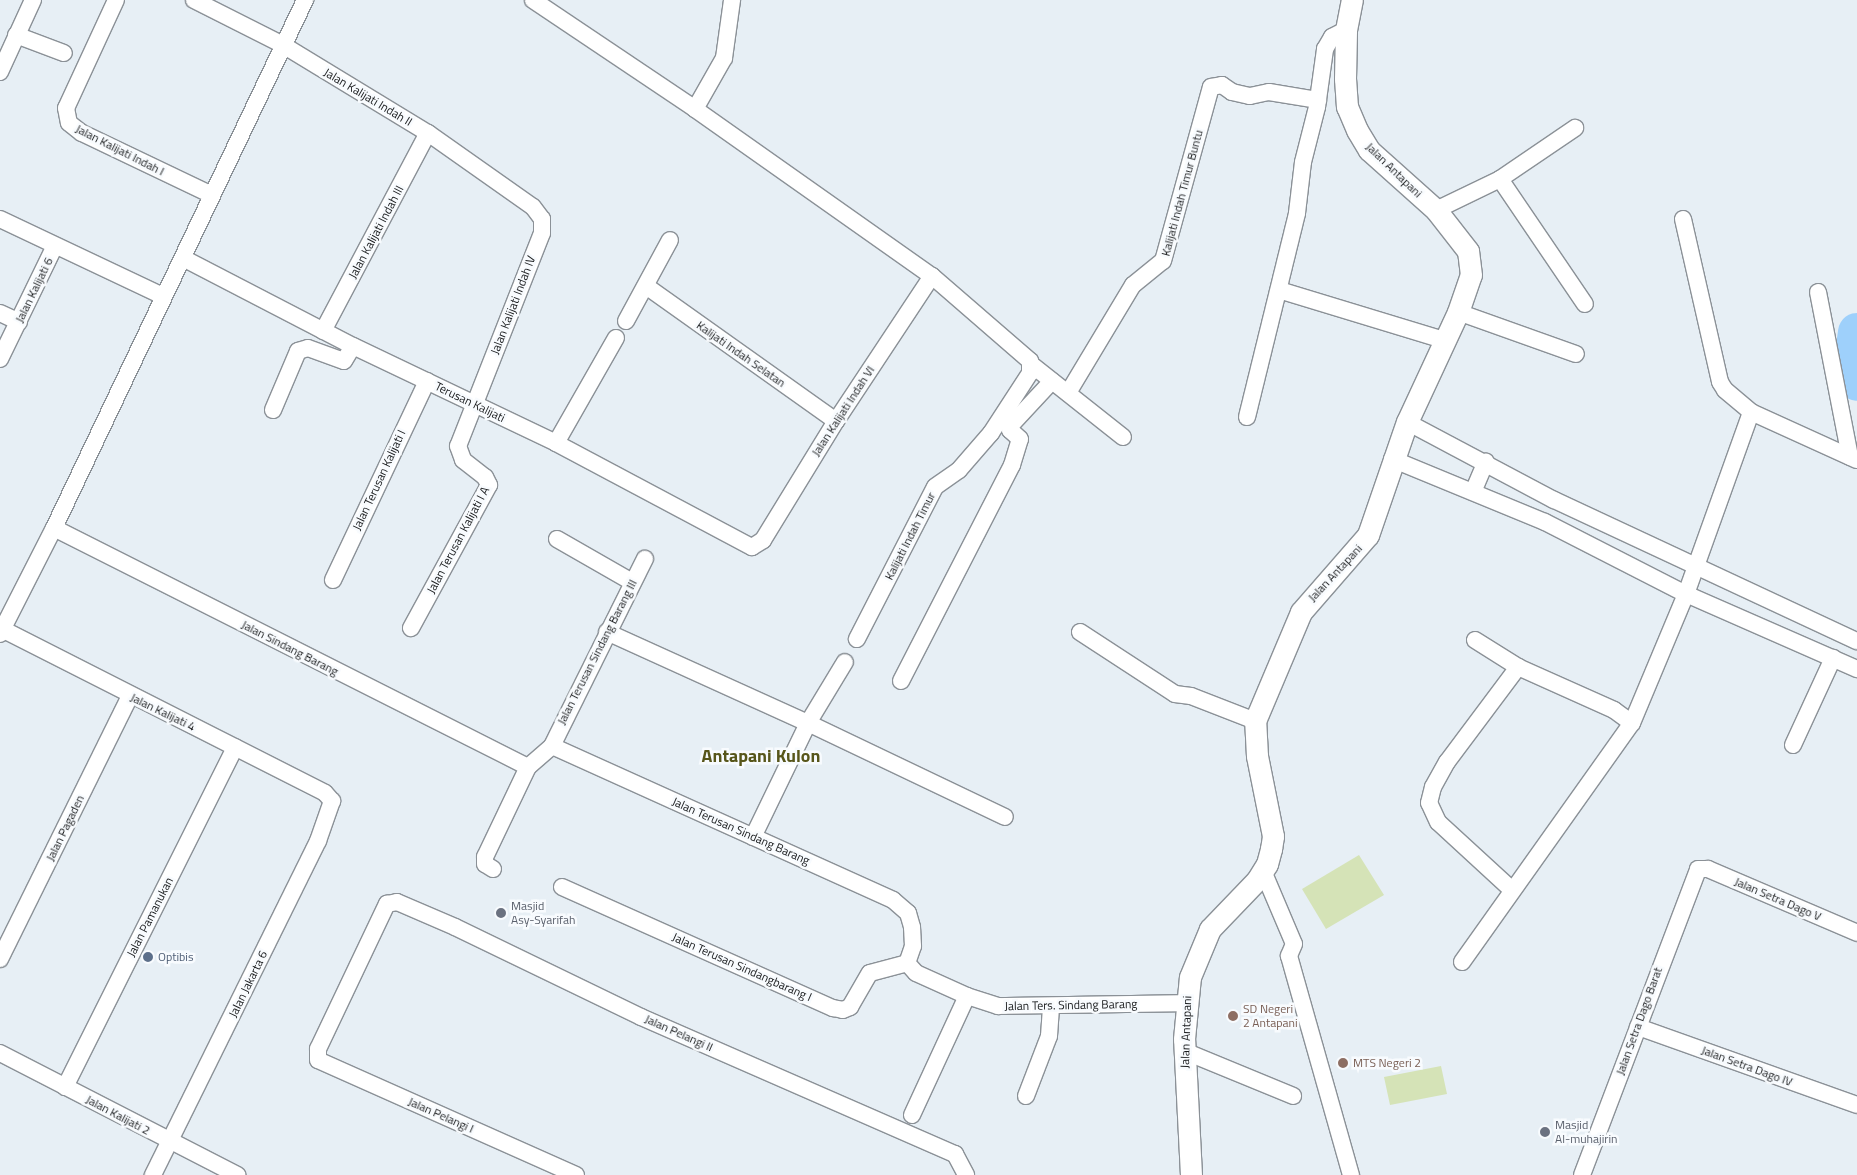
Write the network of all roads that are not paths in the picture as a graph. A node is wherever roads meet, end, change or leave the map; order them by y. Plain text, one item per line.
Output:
1 (116, 0) edge
2 (194, 0) edge
3 (306, 0) edge
4 (533, 0) edge
5 (732, 0) edge
6 (1352, 0) edge
7 (29, 1) edge
8 (1346, 30) junction
9 (16, 35) junction
10 (284, 45) junction
11 (64, 53) dead end
12 (0, 72) edge
13 (1318, 100) junction
14 (695, 109) junction
15 (1575, 128) dead end
16 (428, 133) junction
17 (1500, 179) junction
18 (212, 195) junction
19 (534, 207) joint
20 (1436, 210) junction
21 (1683, 219) dead end
22 (0, 220) edge
23 (670, 240) dead end
24 (54, 248) junction
25 (183, 258) junction
26 (932, 276) junction
27 (646, 286) junction
28 (1279, 290) junction
29 (1818, 292) dead end
30 (163, 296) junction
31 (1585, 304) dead end
32 (1458, 312) junction
33 (0, 313) edge
34 (626, 321) dead end
35 (18, 322) junction
36 (323, 330) junction
37 (616, 338) dead end
38 (1444, 340) junction
39 (353, 346) junction
40 (1576, 354) dead end
41 (0, 359) edge
42 (1031, 369) junction
43 (427, 381) junction
44 (1052, 381) junction
45 (1068, 392) junction
46 (474, 404) junction
47 (273, 410) dead end
48 (1750, 412) junction
49 (1247, 417) dead end
50 (836, 421) junction
51 (1407, 422) junction
52 (1123, 437) dead end
53 (556, 443) junction
54 (1392, 458) junction
55 (1854, 459) edge
56 (1486, 462) junction
57 (1473, 492) junction
58 (1554, 500) junction
59 (1546, 522) junction
60 (54, 528) junction
61 (557, 539) dead end
62 (756, 546) joint
63 (646, 560) dead end
64 (1696, 565) junction
65 (333, 580) dead end
66 (632, 582) junction
67 (1686, 594) junction
68 (411, 628) dead end
69 (1, 631) edge
70 (607, 632) junction
71 (1080, 632) dead end
72 (857, 639) dead end
73 (1475, 640) dead end
74 (1857, 641) edge
75 (1833, 658) junction
76 (845, 662) dead end
77 (1518, 667) junction
78 (1857, 669) edge
79 (901, 680) dead end
80 (130, 696) junction
81 (1255, 721) junction
82 (808, 723) junction
83 (1632, 723) junction
84 (1793, 745) dead end
85 (552, 746) junction
86 (235, 747) junction
87 (528, 766) junction
88 (325, 793) joint
89 (1005, 817) dead end
90 (753, 837) junction
91 (493, 869) dead end
92 (1698, 869) joint
93 (1263, 871) junction
94 (562, 887) dead end
95 (1512, 890) junction
96 (1857, 933) edge
97 (0, 959) edge
98 (1462, 962) dead end
99 (907, 963) junction
100 (967, 996) junction
101 (1186, 1003) junction
102 (1051, 1006) junction
103 (1638, 1027) junction
104 (318, 1049) joint
105 (1184, 1050) junction
106 (0, 1053) edge
107 (65, 1087) junction
108 (1026, 1096) dead end
109 (1293, 1096) dead end
110 (1857, 1105) edge
111 (912, 1115) dead end
112 (170, 1142) junction
113 (1586, 1174) edge
114 (152, 1175) edge
115 (237, 1175) edge
116 (576, 1175) edge
117 (966, 1175) edge
118 (1191, 1175) edge
119 (1351, 1175) edge

1 - 18 street, Jalan Kalijati Indah I
2 - 10 street, Jalan Kalijati Indah II
3 - 10 street
4 - 14 street
5 - 14 street
6 - 8 street, Jalan Antapani
7 - 9 street
8 - 13 street
8 - 20 street, Jalan Antapani
9 - 11 street
9 - 12 street
10 - 16 street, Jalan Kalijati Indah II
10 - 18 street
13 - 28 street
13 - 45 street, Kalijati Indah Timur Buntu
14 - 26 street
15 - 17 street
16 - 19 street, Jalan Kalijati Indah II
16 - 36 street, Jalan Kalijati Indah III
17 - 20 street
17 - 31 street
18 - 25 street
19 - 46 street, Jalan Kalijati Indah IV
20 - 32 street, Jalan Antapani
21 - 48 street
22 - 24 street
23 - 27 street
24 - 30 street
24 - 35 street, Jalan Kalijati 6
25 - 30 street
25 - 36 street, Terusan Kalijati
26 - 42 street
26 - 50 street, Jalan Kalijati Indah VI
27 - 34 street
27 - 50 street, Kalijati Indah Selatan
28 - 38 street
28 - 49 street
29 - 55 street
30 - 60 street
32 - 38 street, Jalan Antapani
32 - 40 street
33 - 35 street
35 - 41 street, Jalan Kalijati 6
36 - 39 street, Terusan Kalijati
37 - 53 street
38 - 51 street, Jalan Antapani
39 - 43 street, Terusan Kalijati
39 - 47 street
42 - 44 street
42 - 72 street, Kalijati Indah Timur
43 - 46 street, Terusan Kalijati
43 - 65 street, Jalan Terusan Kalijati I
44 - 45 street
44 - 79 street
45 - 52 street
46 - 53 street, Terusan Kalijati
46 - 68 street, Jalan Terusan Kalijati I A
48 - 55 street
48 - 64 street
50 - 62 street, Jalan Kalijati Indah VI
51 - 54 street, Jalan Antapani
51 - 56 street
53 - 62 street, Terusan Kalijati
54 - 57 street
54 - 81 street, Jalan Antapani
56 - 57 street
56 - 58 street
57 - 59 street
58 - 59 street
58 - 64 street
59 - 67 street
60 - 69 street
60 - 87 street, Jalan Sindang Barang
61 - 66 street
63 - 66 street, Jalan Terusan Sindang Barang III
64 - 67 street
64 - 74 street
66 - 70 street, Jalan Terusan Sindang Barang III
67 - 75 street
67 - 83 street
69 - 80 street, Jalan Kalijati 4
70 - 82 street
70 - 85 street, Jalan Terusan Sindang Barang III
71 - 81 street
73 - 77 street
75 - 78 street
75 - 84 street
76 - 82 street
77 - 83 street
77 - 95 street
80 - 86 street, Jalan Kalijati 4
80 - 97 street, Jalan Pagaden
81 - 93 street, Jalan Antapani
82 - 89 street
82 - 90 street
83 - 95 street
85 - 87 street
85 - 90 street, Jalan Terusan Sindang Barang
86 - 88 street, Jalan Kalijati 4
86 - 107 street, Jalan Pamanukan
87 - 91 street
88 - 112 street, Jalan Jakarta 6
90 - 99 street, Jalan Terusan Sindang Barang
92 - 96 street, Jalan Setra Dago V
92 - 103 street, Jalan Setra Dago Barat
93 - 101 street, Jalan Antapani
93 - 119 street
94 - 99 street, Jalan Terusan Sindangbarang I
95 - 98 street
99 - 100 street, Jalan Ters. Sindang Barang
100 - 102 street, Jalan Ters. Sindang Barang
100 - 111 street
101 - 102 street, Jalan Ters. Sindang Barang
101 - 105 street, Jalan Antapani
102 - 108 street
103 - 110 street, Jalan Setra Dago IV
103 - 113 street, Jalan Setra Dago Barat
104 - 116 street, Jalan Pelangi I
104 - 117 street, Jalan Pelangi II
105 - 109 street
105 - 118 street, Jalan Antapani
106 - 107 street, Jalan Kalijati 2
107 - 112 street, Jalan Kalijati 2
112 - 114 street, Jalan Jakarta 6
112 - 115 street, Jalan Kalijati 2

